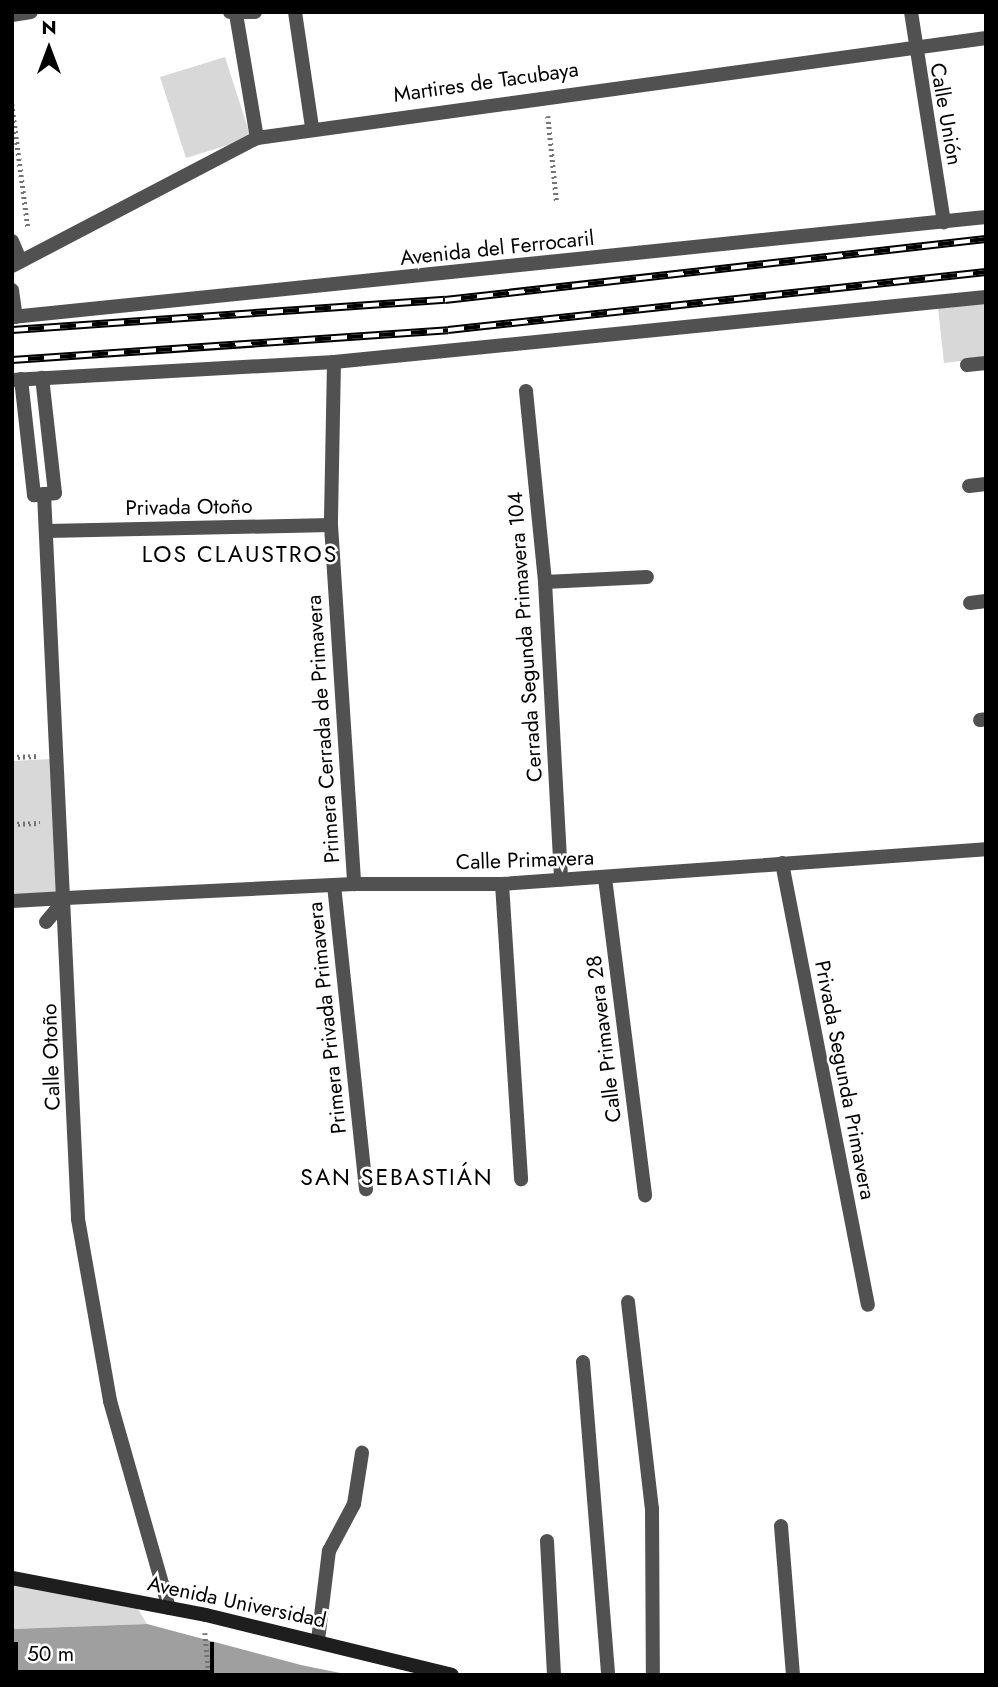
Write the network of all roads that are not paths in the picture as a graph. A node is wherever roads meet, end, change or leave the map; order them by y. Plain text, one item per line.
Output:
1 (31, 12) edge
2 (255, 12) edge
3 (295, 12) edge
4 (911, 12) edge
5 (233, 13) edge
6 (12, 15) edge
7 (986, 37) edge
8 (913, 46) junction
9 (312, 127) junction
10 (257, 138) junction
11 (986, 217) edge
12 (944, 222) junction
13 (12, 241) edge
14 (21, 260) edge
15 (12, 290) edge
16 (986, 297) edge
17 (14, 317) edge
18 (334, 362) junction
19 (986, 363) edge
20 (967, 365) dead end
21 (43, 378) junction
22 (17, 380) edge
23 (526, 391) dead end
24 (986, 484) edge
25 (970, 486) dead end
26 (44, 494) junction
27 (331, 525) junction
28 (47, 531) junction
29 (647, 577) dead end
30 (545, 582) junction
31 (986, 601) edge
32 (970, 603) dead end
33 (986, 849) edge
34 (782, 863) junction
35 (605, 878) junction
36 (561, 880) junction
37 (354, 884) junction
38 (502, 884) junction
39 (334, 885) junction
40 (66, 898) junction
41 (12, 901) edge
42 (46, 922) dead end
43 (521, 1179) dead end
44 (366, 1188) dead end
45 (645, 1195) dead end
46 (628, 1302) dead end
47 (868, 1306) dead end
48 (583, 1362) dead end
49 (362, 1453) dead end
50 (781, 1526) dead end
51 (547, 1541) dead end
52 (12, 1578) edge
53 (169, 1608) junction
54 (318, 1640) junction
55 (452, 1675) edge
56 (554, 1675) edge
57 (608, 1675) edge
58 (653, 1675) edge
59 (793, 1675) edge

1 - 6 street
2 - 5 street
3 - 9 street
4 - 8 street, Calle Unión
5 - 10 street
7 - 8 street, Martires de Tacubaya
8 - 9 street, Martires de Tacubaya
8 - 12 street, Calle Unión
9 - 10 street, Martires de Tacubaya
10 - 14 street, Martires de Tacubaya
11 - 12 street, Avenida del Ferrocaril
12 - 17 street, Avenida del Ferrocaril
13 - 14 street
15 - 17 street
16 - 18 street
18 - 21 street
18 - 27 street, Primera Cerrada de Primavera
19 - 20 street
21 - 22 street
21 - 26 street
22 - 26 street
23 - 30 street, Cerrada Segunda Primavera 104
24 - 25 street
26 - 28 street, Calle Otoño
27 - 28 street, Privada Otoño
27 - 37 street, Primera Cerrada de Primavera
28 - 40 street, Calle Otoño
29 - 30 street
30 - 36 street, Cerrada Segunda Primavera 104
31 - 32 street
33 - 34 street, Calle Primavera
34 - 35 street, Calle Primavera
34 - 47 street, Privada Segunda Primavera
35 - 36 street, Calle Primavera
35 - 45 street, Calle Primavera 28
36 - 38 street, Calle Primavera
37 - 38 street, Calle Primavera
37 - 39 street, Calle Primavera
38 - 43 street
39 - 40 street, Calle Primavera
39 - 44 street, Primera Privada Primavera
40 - 41 street, Calle Primavera
40 - 42 street
40 - 53 street, Calle Otoño
46 - 58 street
48 - 57 street
49 - 54 street
50 - 59 street
51 - 56 street
52 - 53 main road, Avenida Universidad
53 - 54 main road, Avenida Universidad
54 - 55 main road, Avenida Universidad

